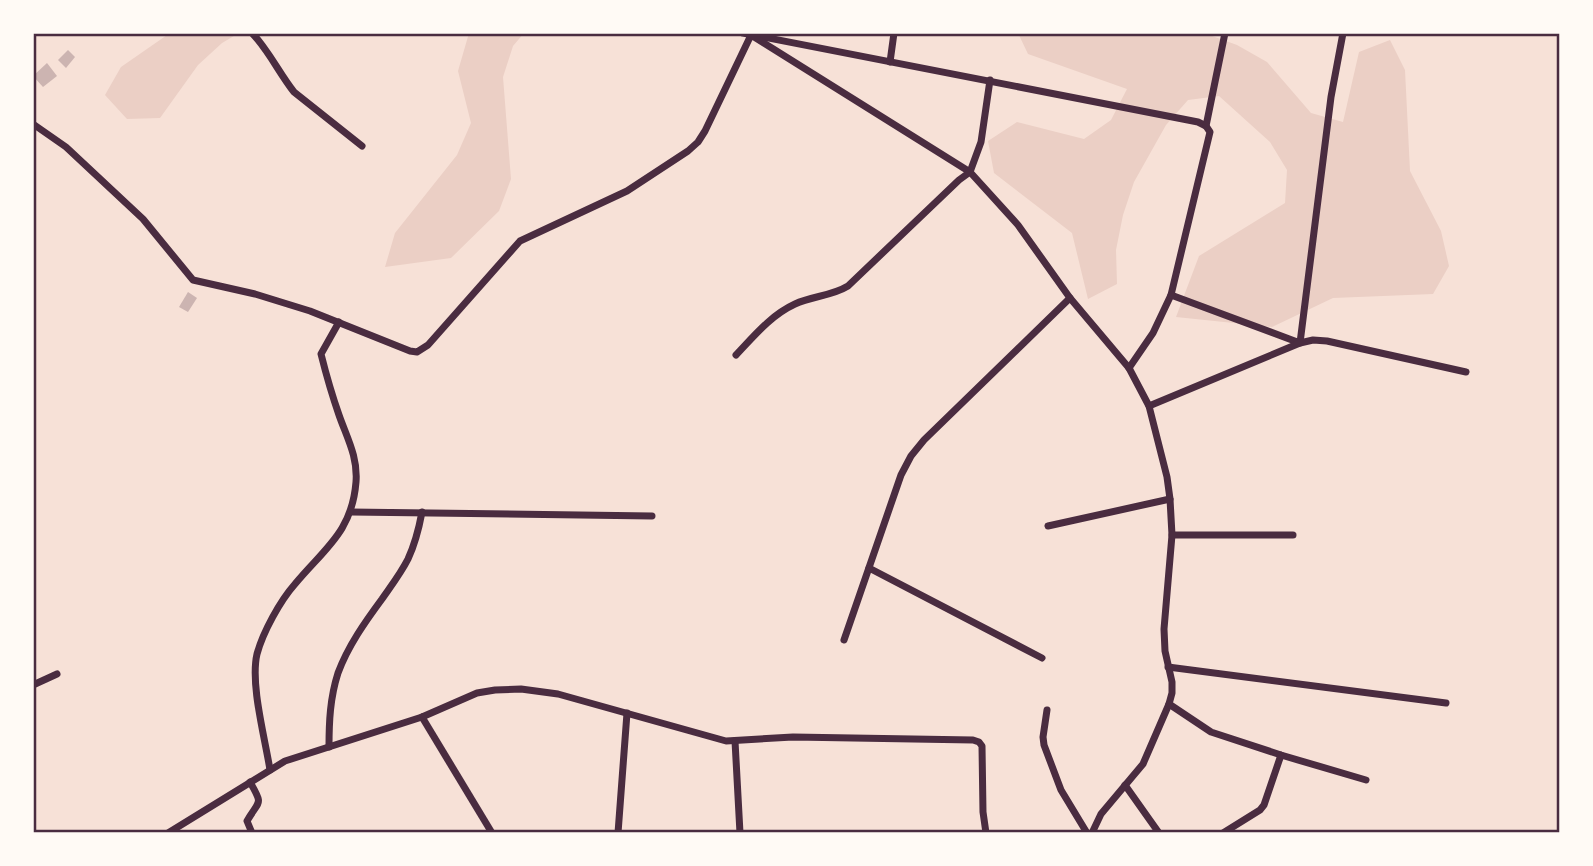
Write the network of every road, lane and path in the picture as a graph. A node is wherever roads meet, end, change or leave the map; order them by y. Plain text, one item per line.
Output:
1 (252, 33) edge
2 (894, 33) edge
3 (1225, 33) edge
4 (1343, 33) edge
5 (747, 34) edge
6 (890, 62) junction
7 (990, 80) junction
8 (33, 124) edge
9 (1206, 126) junction
10 (362, 146) dead end
11 (970, 172) junction
12 (1171, 295) junction
13 (1070, 298) junction
14 (339, 322) junction
15 (1300, 343) junction
16 (736, 355) dead end
17 (1129, 368) junction
18 (1466, 372) dead end
19 (1149, 406) junction
20 (1170, 499) junction
21 (351, 512) junction
22 (422, 512) junction
23 (652, 516) dead end
24 (1048, 526) dead end
25 (1172, 534) junction
26 (1293, 535) dead end
27 (869, 568) junction
28 (844, 640) dead end
29 (1042, 658) dead end
30 (1168, 667) junction
31 (57, 674) dead end
32 (33, 685) edge
33 (1446, 703) dead end
34 (1169, 704) junction
35 (1047, 710) dead end
36 (627, 713) junction
37 (422, 717) junction
38 (735, 741) junction
39 (329, 747) junction
40 (1281, 755) junction
41 (270, 770) junction
42 (1366, 780) dead end
43 (250, 782) junction
44 (1125, 785) junction
45 (168, 833) edge
46 (252, 833) edge
47 (492, 833) edge
48 (618, 833) edge
49 (740, 833) edge
50 (986, 833) edge
51 (1090, 833) edge
52 (1159, 833) edge
53 (1223, 833) edge

1 - 10 street
2 - 6 street
3 - 9 street
4 - 15 street
5 - 6 street
5 - 11 street
5 - 14 street
6 - 7 street
7 - 9 street
7 - 11 street
8 - 14 street
9 - 12 street
11 - 13 street
11 - 16 street
12 - 15 street
12 - 17 street
13 - 17 street
13 - 27 street
14 - 21 street
15 - 18 street
15 - 19 street
17 - 19 street
19 - 20 street
20 - 24 street
20 - 25 street
21 - 22 street
21 - 41 street
22 - 23 street
22 - 39 street
25 - 26 street
25 - 30 street
27 - 28 street
27 - 29 street
30 - 33 street
30 - 34 street
31 - 32 street
34 - 40 street
34 - 44 street
35 - 51 street
36 - 37 street
36 - 38 street
36 - 48 street
37 - 39 street
37 - 47 street
38 - 49 street
38 - 50 street
39 - 41 street
40 - 42 street
40 - 53 street
41 - 43 street
43 - 45 street
43 - 46 street
44 - 51 street
44 - 52 street

